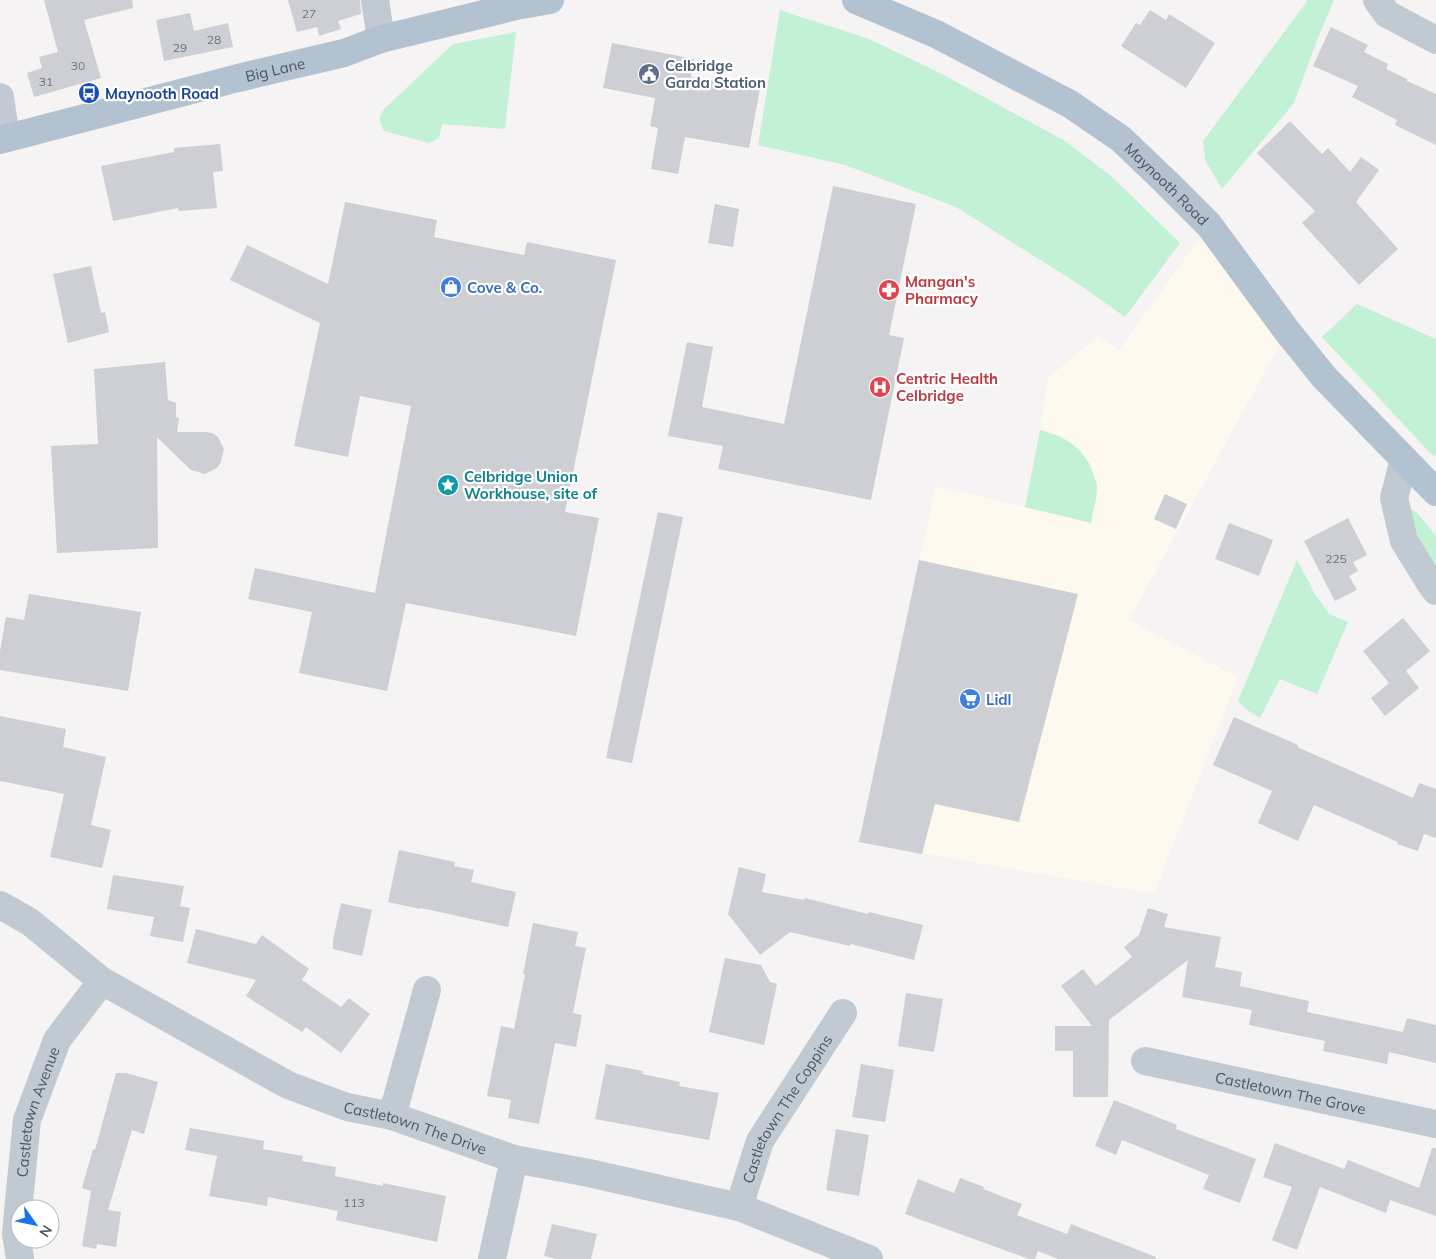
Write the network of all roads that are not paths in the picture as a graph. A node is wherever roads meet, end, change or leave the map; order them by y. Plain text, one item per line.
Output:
1 (375, 0) edge
2 (550, 0) edge
3 (856, 0) edge
4 (1376, 0) edge
5 (381, 39) junction
6 (1436, 40) edge
7 (0, 97) edge
8 (3, 139) edge
9 (1404, 459) junction
10 (1436, 492) edge
11 (1436, 591) edge
12 (0, 904) edge
13 (102, 981) junction
14 (427, 990) dead end
15 (842, 1013) dead end
16 (1145, 1061) dead end
17 (392, 1116) junction
18 (1436, 1124) edge
19 (514, 1159) junction
20 (739, 1207) junction
21 (20, 1259) edge
22 (492, 1259) edge
23 (869, 1259) edge

1 - 5 street
2 - 5 main road, Big Lane
3 - 9 main road, Maynooth Road
4 - 6 street
5 - 8 main road, Big Lane
7 - 8 street
9 - 10 main road, Maynooth Road
9 - 11 street
12 - 13 street, Castletown The Drive
13 - 17 street, Castletown The Drive
13 - 21 street, Castletown Avenue
14 - 17 street
15 - 20 street, Castletown The Coppins
16 - 18 street, Castletown The Grove
17 - 19 street, Castletown The Drive
19 - 20 street, Castletown The Drive
19 - 22 street
20 - 23 street, Castletown The Drive

